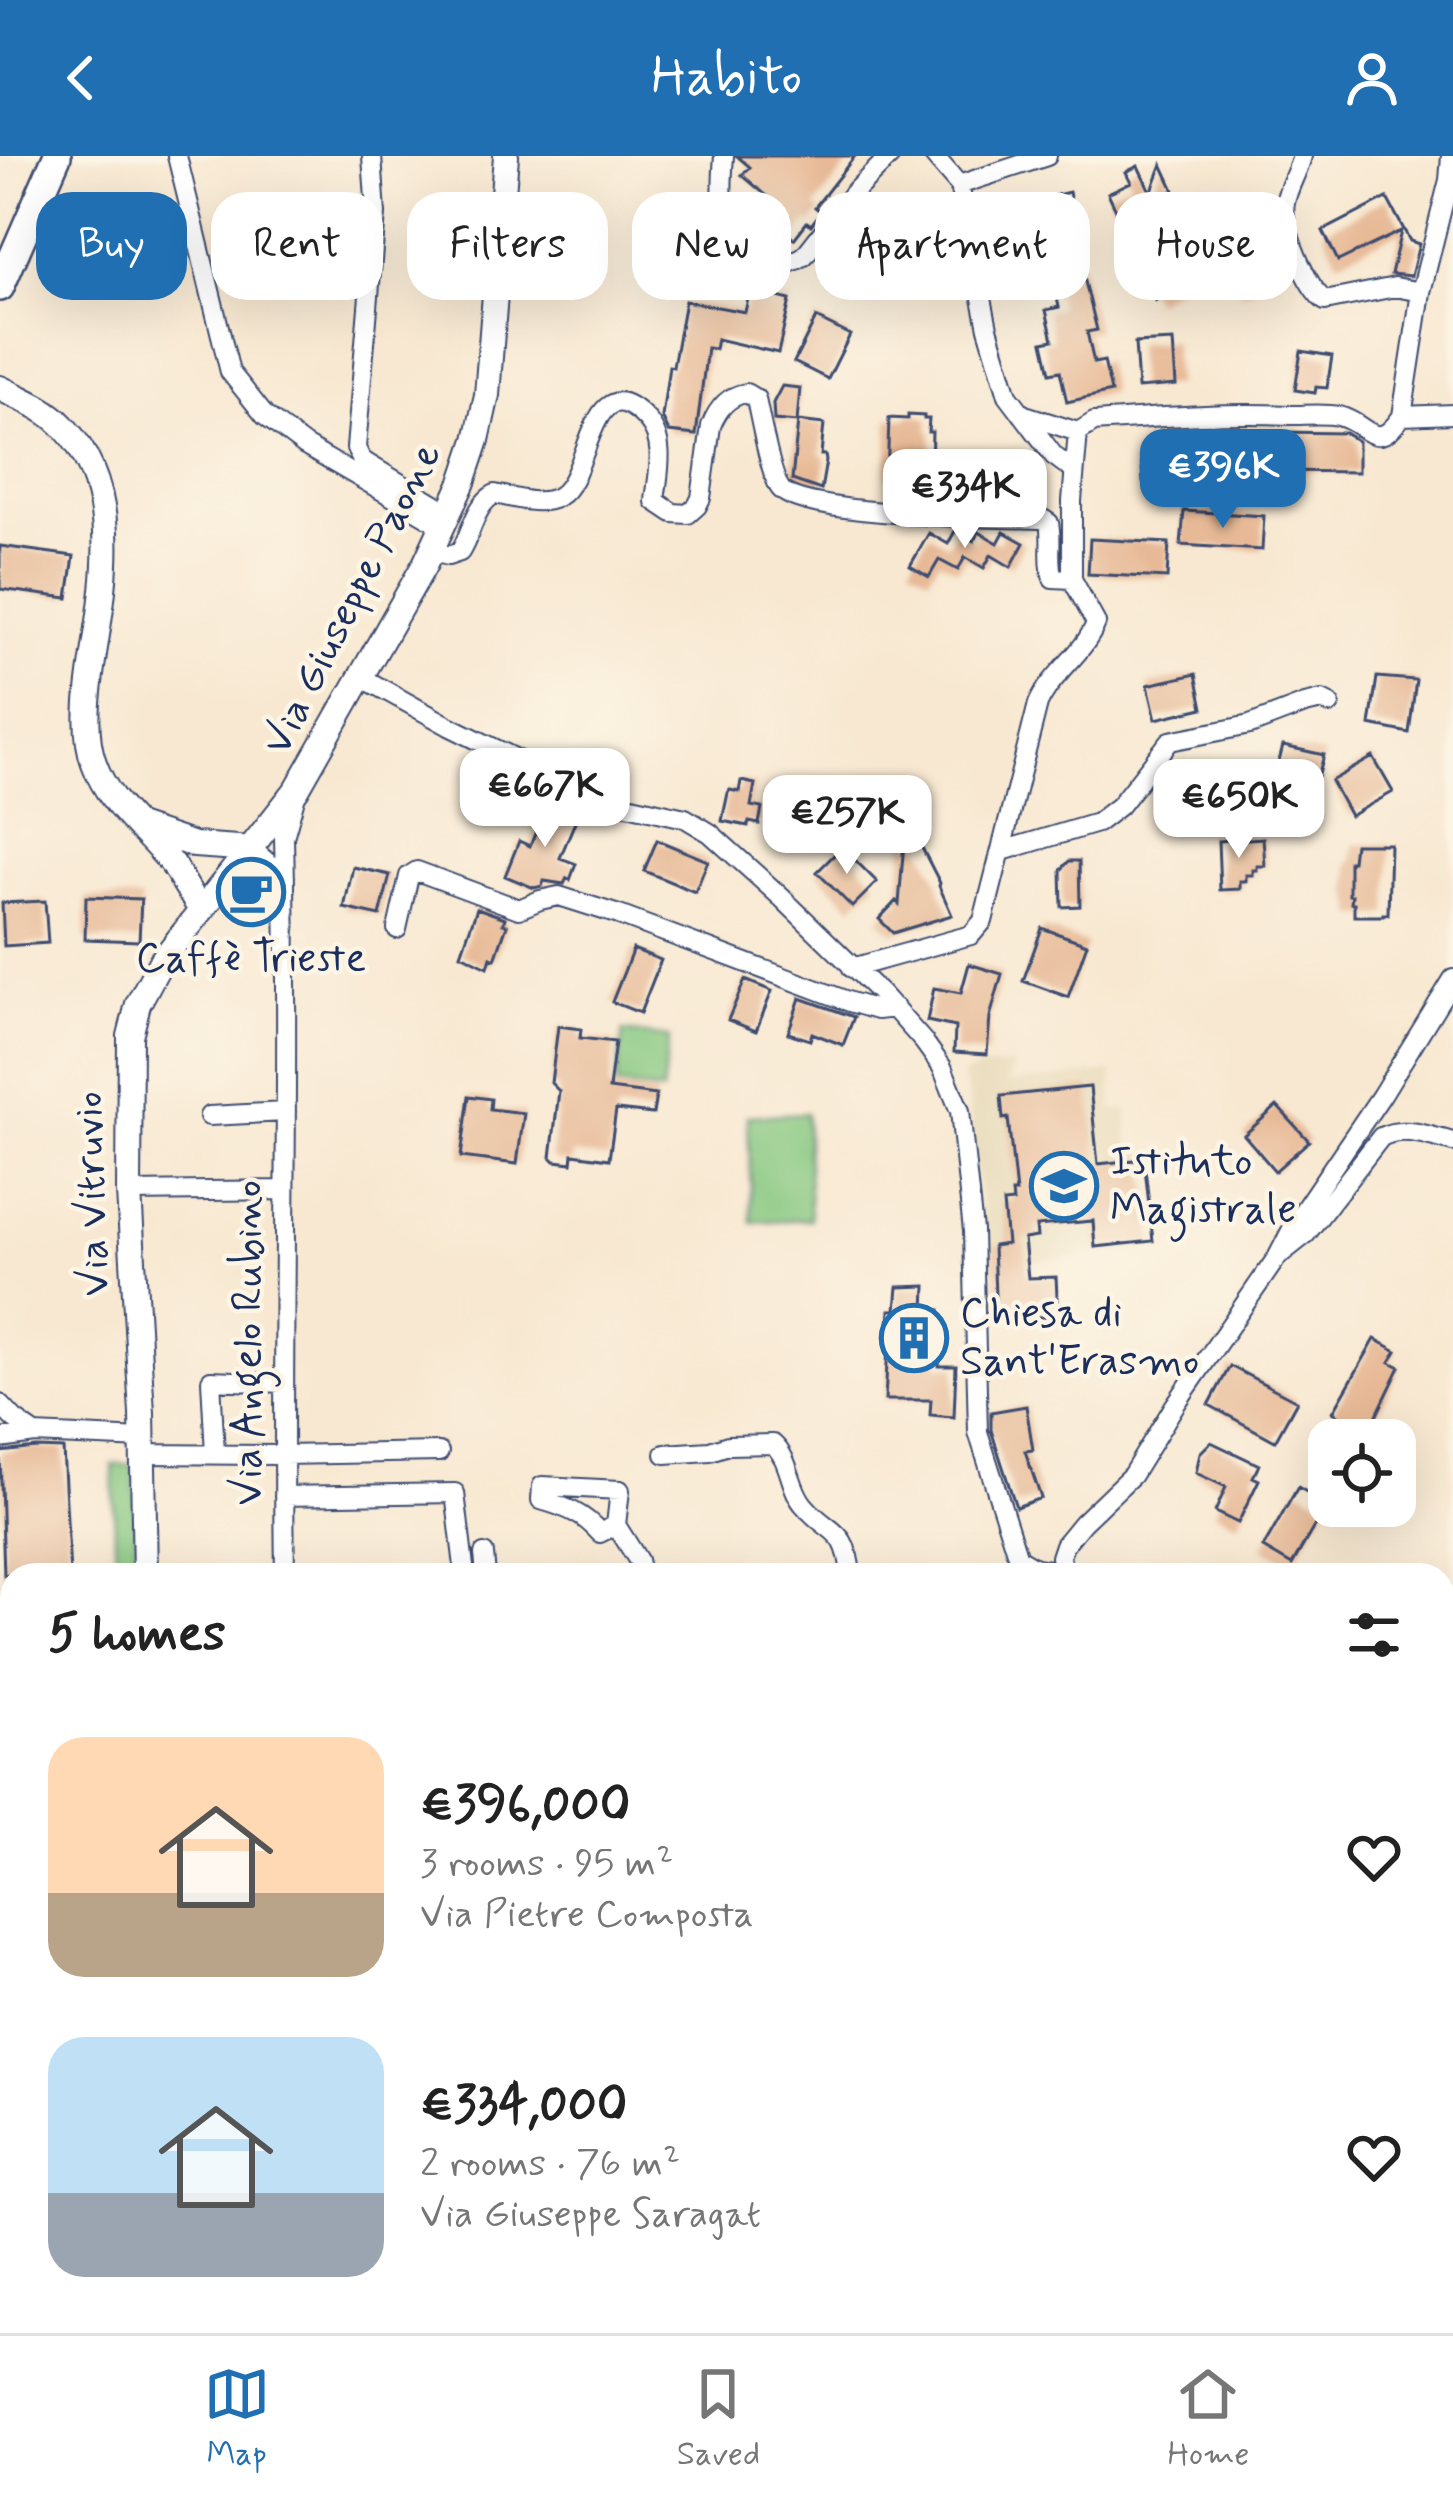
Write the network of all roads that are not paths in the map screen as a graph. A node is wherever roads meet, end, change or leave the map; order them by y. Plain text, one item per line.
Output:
1 (57, 156) edge
2 (177, 156) edge
3 (372, 156) edge
4 (506, 156) edge
5 (724, 156) edge
6 (890, 156) edge
7 (934, 156) edge
8 (1047, 156) edge
9 (1302, 156) edge
10 (1451, 156) edge
11 (959, 184) junction
12 (0, 287) edge
13 (1421, 292) junction
14 (0, 388) edge
15 (1022, 414) junction
16 (1453, 415) edge
17 (1402, 416) junction
18 (1078, 432) junction
19 (1073, 470) junction
20 (446, 519) junction
21 (431, 551) junction
22 (1072, 579) junction
23 (362, 677) junction
24 (1330, 704) dead end
25 (297, 789) junction
26 (135, 825) junction
27 (252, 849) junction
28 (1002, 851) junction
29 (285, 877) junction
30 (202, 910) junction
31 (397, 929) dead end
32 (852, 968) junction
33 (1453, 979) edge
34 (895, 1008) junction
35 (286, 1112) junction
36 (209, 1116) dead end
37 (1453, 1142) edge
38 (284, 1190) junction
39 (129, 1192) junction
40 (1278, 1256) junction
41 (283, 1383) junction
42 (0, 1404) edge
43 (35, 1433) junction
44 (0, 1439) edge
45 (143, 1446) junction
46 (439, 1452) dead end
47 (215, 1454) junction
48 (665, 1454) dead end
49 (283, 1455) junction
50 (284, 1496) junction
51 (616, 1525) dead end
52 (484, 1554) dead end
53 (145, 1563) edge
54 (285, 1563) edge
55 (463, 1563) edge
56 (485, 1563) edge
57 (639, 1563) edge
58 (849, 1563) edge
59 (1026, 1563) edge
60 (1062, 1563) edge

1 - 12 main road
2 - 20 street
3 - 20 street
4 - 20 street, Via Giuseppe Paone
5 - 6 street
7 - 11 street
8 - 11 street
9 - 13 street
10 - 13 street
11 - 15 street
13 - 17 street
14 - 26 street
15 - 18 street
15 - 19 street
16 - 17 street
17 - 18 street
18 - 19 street
19 - 22 street
20 - 21 street, Via Giuseppe Paone
21 - 22 street
21 - 23 street, Via Giuseppe Paone
22 - 28 street
23 - 25 street, Via Giuseppe Paone
23 - 32 street
24 - 28 street
25 - 27 street, Via Giuseppe Paone
25 - 29 street, Via Angelo Rubino
26 - 27 street
26 - 30 street
27 - 29 street
27 - 30 street, Via Vitruvio
28 - 32 street
29 - 35 street, Via Angelo Rubino
30 - 39 street, Via Vitruvio
31 - 34 street
32 - 34 street
33 - 40 street
34 - 59 street
35 - 36 street
35 - 38 street, Via Angelo Rubino
37 - 40 street
38 - 39 street
38 - 41 street, Via Angelo Rubino
39 - 45 street, Via Vitruvio
40 - 60 street
41 - 47 street
41 - 49 street, Via Angelo Rubino
42 - 43 street
43 - 44 street
43 - 45 street
45 - 47 street
45 - 53 street, Via Vitruvio
46 - 49 street
47 - 49 street
48 - 58 street
49 - 50 street, Via Angelo Rubino
50 - 54 street, Via Angelo Rubino
50 - 55 street
51 - 57 street
52 - 56 street

